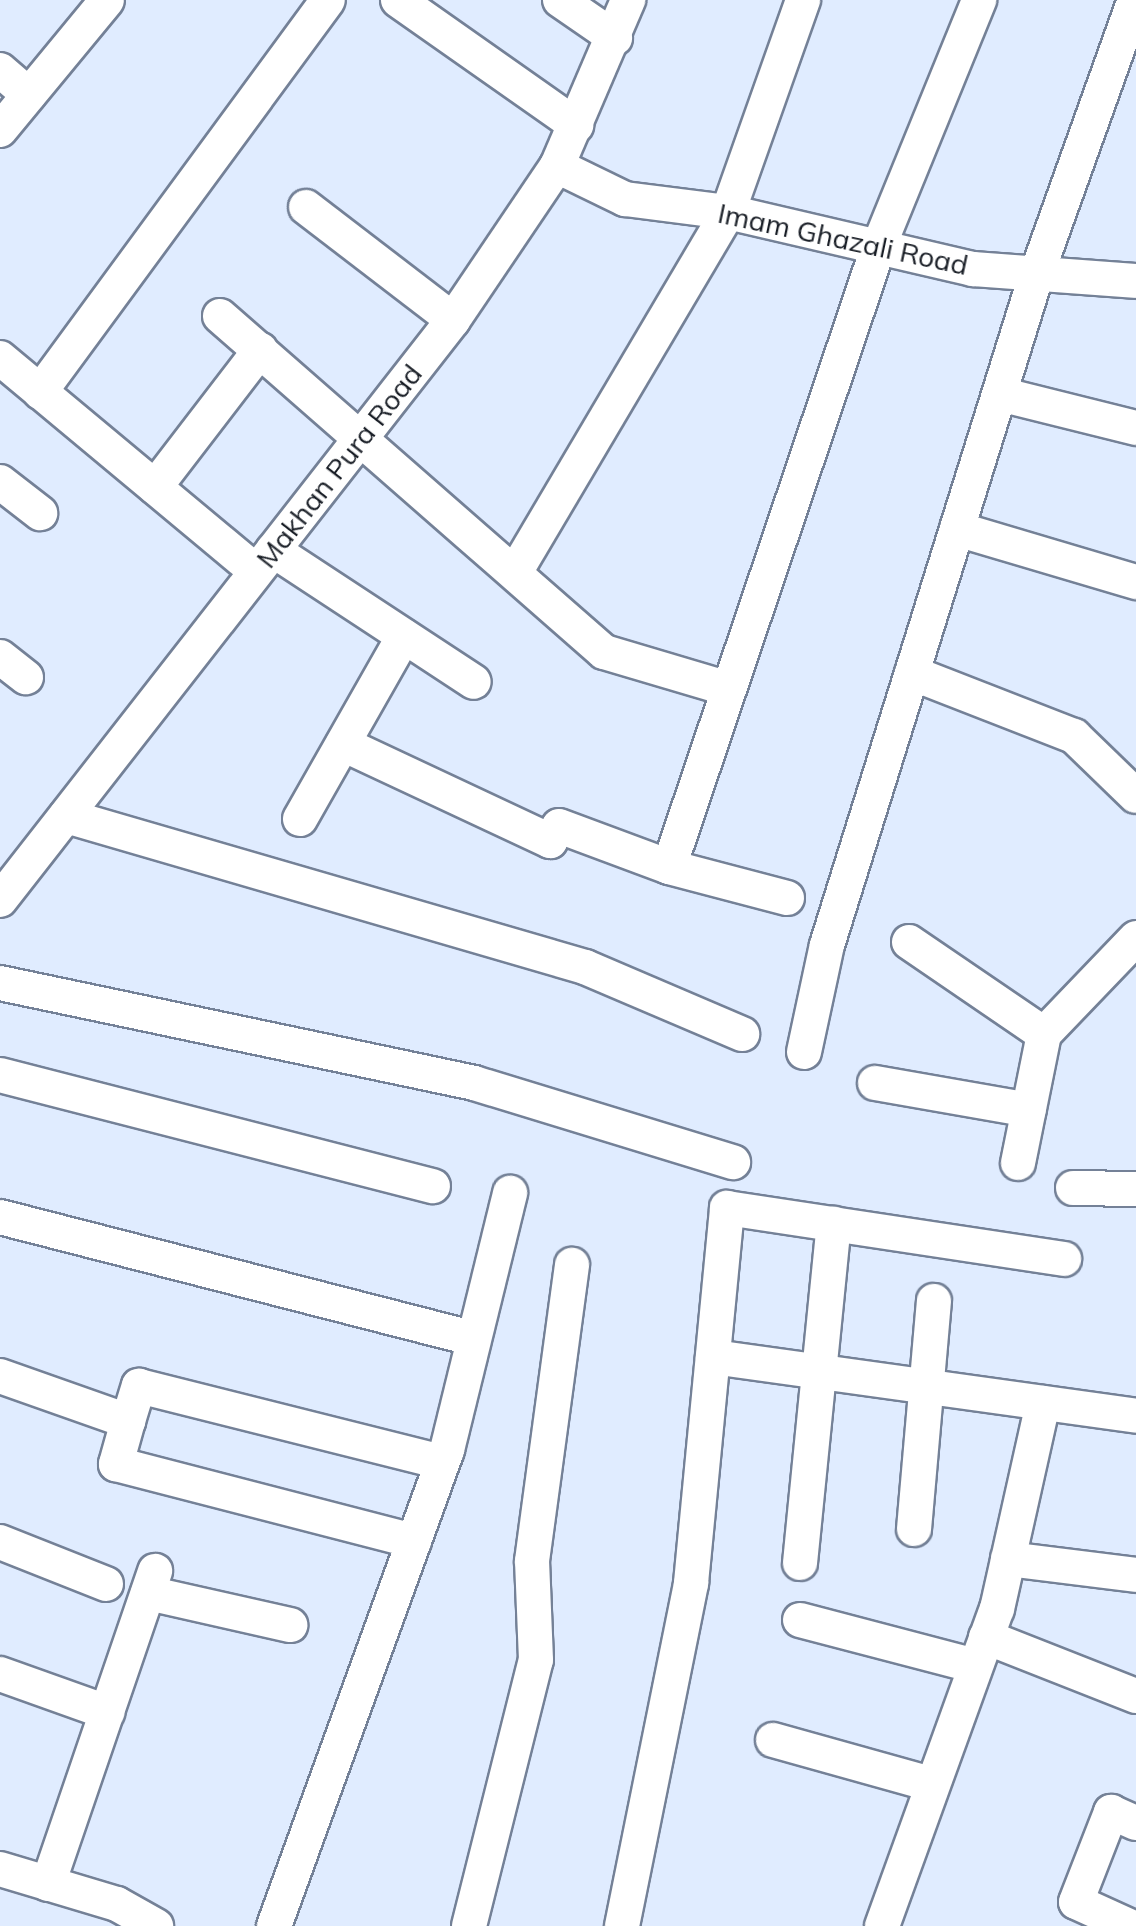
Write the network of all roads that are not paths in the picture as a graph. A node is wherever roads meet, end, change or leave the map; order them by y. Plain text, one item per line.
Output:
1 (107, 0) edge
2 (328, 0) edge
3 (398, 0) edge
4 (560, 0) edge
5 (628, 0) edge
6 (803, 0) edge
7 (979, 0) edge
8 (1135, 0) edge
9 (615, 38) junction
10 (0, 70) edge
11 (29, 95) junction
12 (576, 125) junction
13 (0, 130) edge
14 (557, 166) junction
15 (306, 207) dead end
16 (728, 212) junction
17 (878, 248) junction
18 (1036, 276) junction
19 (1136, 281) edge
20 (220, 316) dead end
21 (453, 320) junction
22 (260, 350) junction
23 (0, 358) edge
24 (40, 392) junction
25 (1000, 394) junction
26 (1136, 428) edge
27 (362, 437) junction
28 (0, 482) edge
29 (155, 487) junction
30 (40, 513) dead end
31 (957, 529) junction
32 (265, 560) junction
33 (517, 569) junction
34 (1136, 582) edge
35 (404, 636) junction
36 (912, 673) junction
37 (474, 682) dead end
38 (729, 689) junction
39 (343, 744) junction
40 (1136, 796) edge
41 (66, 816) junction
42 (300, 819) dead end
43 (669, 867) junction
44 (787, 898) dead end
45 (0, 900) edge
46 (1136, 938) edge
47 (909, 942) dead end
48 (0, 983) edge
49 (742, 1034) dead end
50 (1044, 1034) junction
51 (804, 1052) dead end
52 (0, 1075) edge
53 (875, 1083) dead end
54 (1029, 1110) junction
55 (733, 1162) dead end
56 (1018, 1163) dead end
57 (433, 1186) dead end
58 (1073, 1188) dead end
59 (1136, 1189) edge
60 (510, 1193) dead end
61 (0, 1217) edge
62 (834, 1224) junction
63 (1064, 1259) dead end
64 (572, 1265) dead end
65 (934, 1301) dead end
66 (474, 1339) junction
67 (713, 1357) junction
68 (819, 1372) junction
69 (0, 1376) edge
70 (926, 1387) junction
71 (1043, 1403) junction
72 (1136, 1416) edge
73 (128, 1421) junction
74 (442, 1462) junction
75 (914, 1529) dead end
76 (414, 1541) junction
77 (0, 1542) edge
78 (1008, 1559) junction
79 (800, 1563) dead end
80 (1136, 1575) edge
81 (106, 1584) dead end
82 (800, 1620) dead end
83 (290, 1625) dead end
84 (981, 1652) junction
85 (0, 1674) edge
86 (1136, 1696) edge
87 (107, 1712) junction
88 (773, 1740) dead end
89 (931, 1784) junction
90 (1136, 1823) edge
91 (0, 1869) edge
92 (48, 1884) junction
93 (156, 1926) edge
94 (274, 1926) edge
95 (469, 1926) edge
96 (622, 1926) edge
97 (882, 1926) edge
98 (1129, 1926) edge

1 - 11 street
2 - 24 street
3 - 12 street
4 - 9 street
5 - 9 street, Makhan Pura Road
6 - 16 street
7 - 17 street
8 - 18 street
9 - 12 street, Makhan Pura Road
10 - 11 street
11 - 13 street
12 - 14 street, Makhan Pura Road
14 - 16 street, Imam Ghazali Road
14 - 21 street, Makhan Pura Road
15 - 21 street
16 - 17 street, Imam Ghazali Road
16 - 33 street
17 - 18 street, Imam Ghazali Road
17 - 38 street
18 - 19 street, Imam Ghazali Road
18 - 25 street
20 - 22 street
21 - 27 street, Makhan Pura Road
22 - 27 street
22 - 29 street
23 - 24 street
24 - 29 street
25 - 26 street
25 - 31 street
27 - 32 street, Makhan Pura Road
27 - 33 street
28 - 30 street
29 - 32 street
31 - 34 street
31 - 36 street
32 - 35 street
32 - 41 street, Makhan Pura Road
33 - 38 street
35 - 37 street
35 - 39 street
36 - 40 street
36 - 51 street
38 - 43 street
39 - 42 street
39 - 43 street
41 - 45 street, Makhan Pura Road
41 - 49 street
43 - 44 street
46 - 50 street
47 - 50 street
48 - 55 street
50 - 54 street
52 - 57 street
53 - 54 street
54 - 56 street
58 - 59 street
60 - 66 street
61 - 66 street
62 - 63 street
62 - 67 street
62 - 68 street
64 - 95 street
65 - 70 street
66 - 74 street
67 - 68 street
67 - 96 street
68 - 70 street
68 - 79 street
69 - 73 street
70 - 71 street
70 - 75 street
71 - 72 street
71 - 78 street
73 - 74 street
73 - 76 street
74 - 76 street
76 - 94 street
77 - 81 street
78 - 80 street
78 - 84 street
82 - 84 street
83 - 87 street
84 - 86 street
84 - 89 street
85 - 87 street
87 - 92 street
88 - 89 street
89 - 97 street
90 - 98 street
91 - 92 street
92 - 93 street

